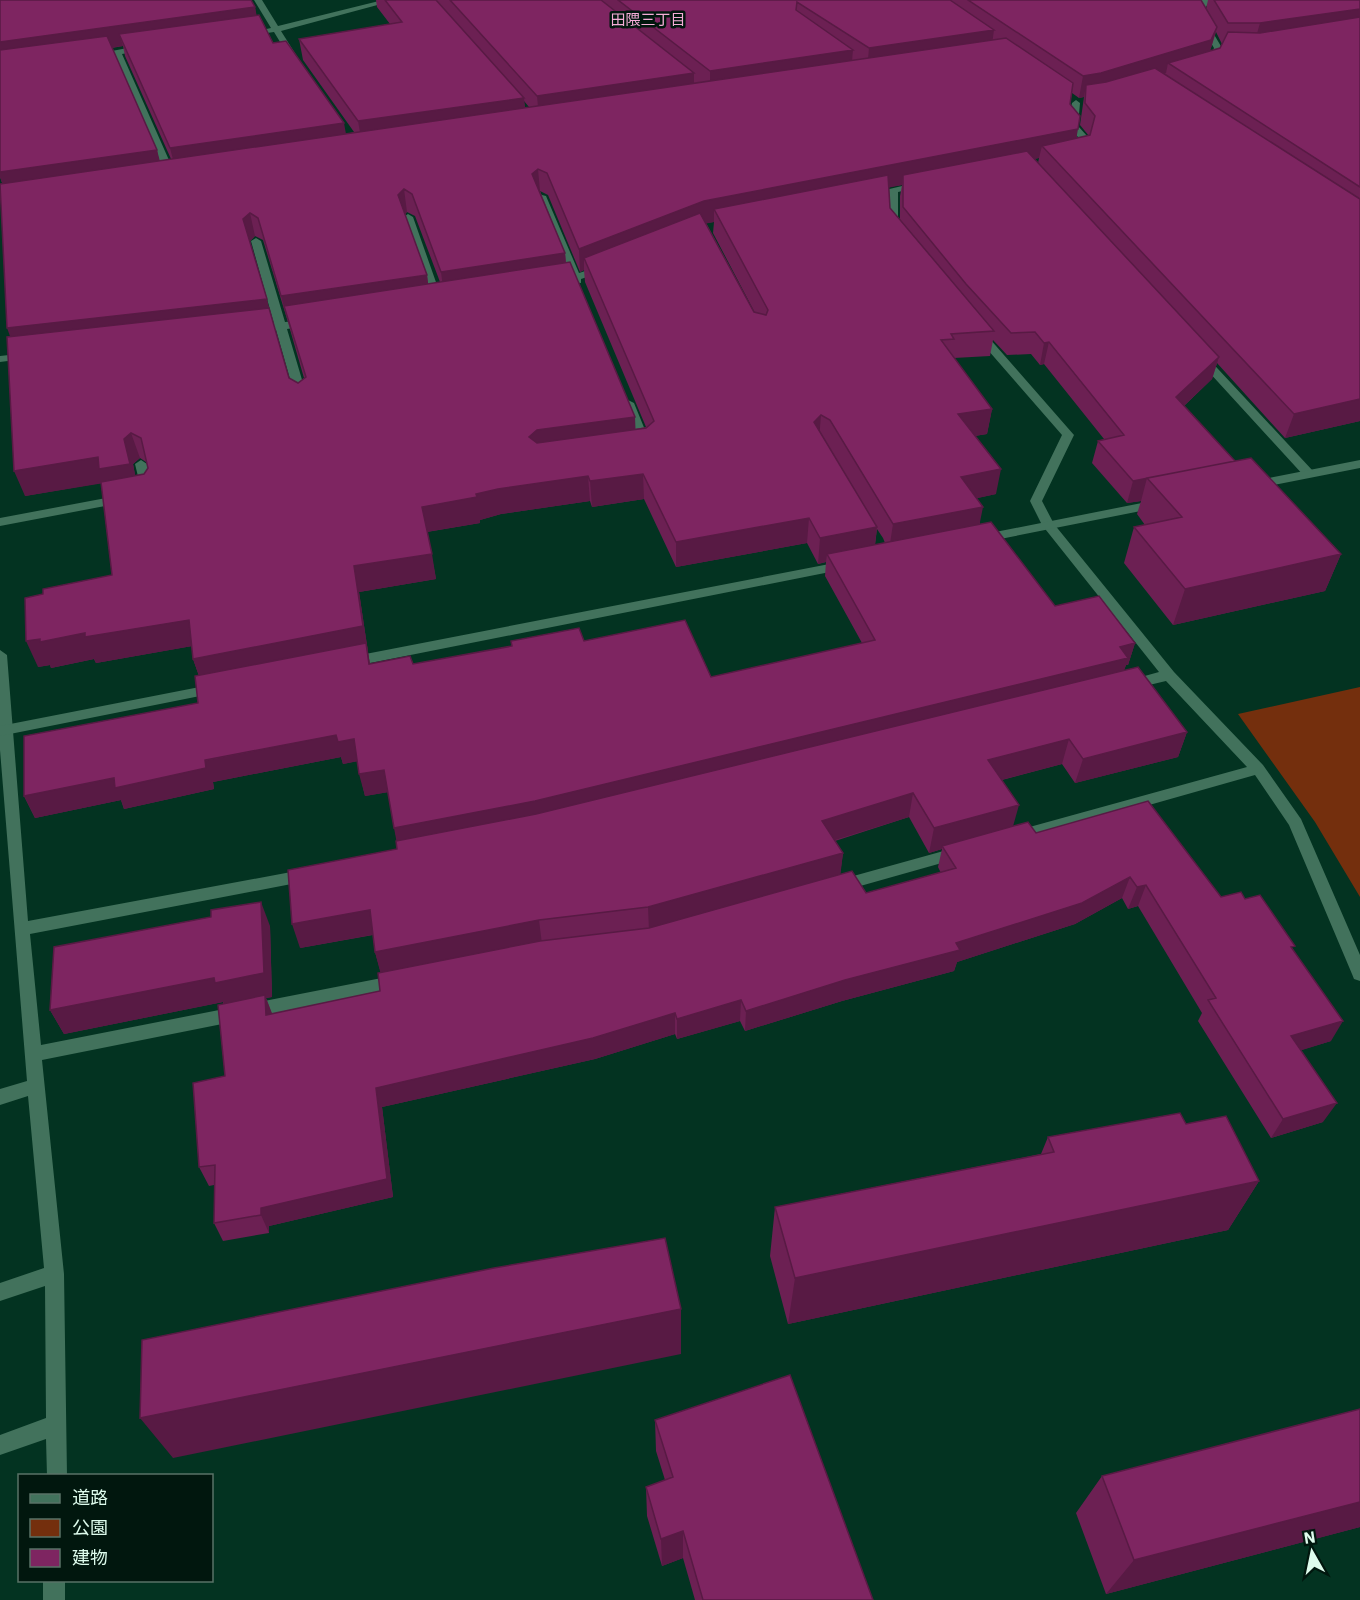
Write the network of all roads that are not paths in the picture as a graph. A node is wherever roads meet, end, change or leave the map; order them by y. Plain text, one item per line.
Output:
1 (258, 0) edge
2 (392, 0) edge
3 (1204, 0) edge
4 (274, 30) junction
5 (241, 34) edge
6 (151, 47) edge
7 (117, 52) junction
8 (82, 57) edge
9 (300, 66) edge
10 (1201, 68) edge
11 (1067, 97) edge
12 (1087, 101) edge
13 (1076, 103) junction
14 (1069, 157) edge
15 (183, 174) edge
16 (171, 176) junction
17 (160, 178) edge
18 (926, 184) edge
19 (893, 190) junction
20 (541, 196) edge
21 (860, 197) edge
22 (408, 218) edge
23 (900, 238) edge
24 (256, 241) edge
25 (619, 262) edge
26 (579, 284) junction
27 (548, 285) edge
28 (438, 302) edge
29 (965, 318) edge
30 (315, 321) edge
31 (282, 326) junction
32 (247, 330) edge
33 (1196, 351) edge
34 (35, 355) edge
35 (0, 359) edge
36 (624, 395) edge
37 (303, 403) edge
38 (634, 449) edge
39 (141, 464) edge
40 (1360, 464) edge
41 (1309, 474) junction
42 (1241, 488) edge
43 (1173, 501) edge
44 (0, 522) edge
45 (1048, 525) junction
46 (967, 541) edge
47 (862, 562) edge
48 (0, 655) edge
49 (335, 665) edge
50 (1168, 675) junction
51 (229, 686) edge
52 (1111, 689) edge
53 (3, 730) edge
54 (1258, 769) junction
55 (993, 843) edge
56 (970, 850) edge
57 (326, 871) edge
58 (821, 891) edge
59 (21, 929) junction
60 (1360, 974) edge
61 (416, 978) edge
62 (35, 1054) junction
63 (37, 1086) junction
64 (0, 1097) edge
65 (54, 1274) junction
66 (0, 1292) edge
67 (58, 1424) junction
68 (0, 1445) edge
69 (57, 1474) edge
70 (54, 1582) edge
71 (54, 1600) edge

1 - 4 street
2 - 4 street
3 - 10 street
4 - 5 street
4 - 9 street
6 - 7 street
7 - 8 street
7 - 16 street
11 - 13 street
12 - 13 street
13 - 14 street
15 - 16 street
16 - 17 street
18 - 19 street
19 - 21 street
19 - 23 street
20 - 26 street
22 - 28 street
24 - 31 street
25 - 26 street
26 - 27 street
29 - 45 street
30 - 31 street
31 - 32 street
31 - 37 street
33 - 41 street
34 - 35 street
36 - 38 street
39 - 44 street
40 - 41 street
41 - 42 street
43 - 45 street
45 - 46 street
45 - 50 street
47 - 49 street
48 - 53 street
50 - 52 street
50 - 54 street
51 - 53 street
53 - 59 street
54 - 55 street
54 - 60 street
56 - 58 street
57 - 59 street
59 - 62 street
61 - 62 street
62 - 63 street
63 - 64 street
63 - 65 street
65 - 66 street
65 - 67 street
67 - 68 street
67 - 69 street
70 - 71 street

